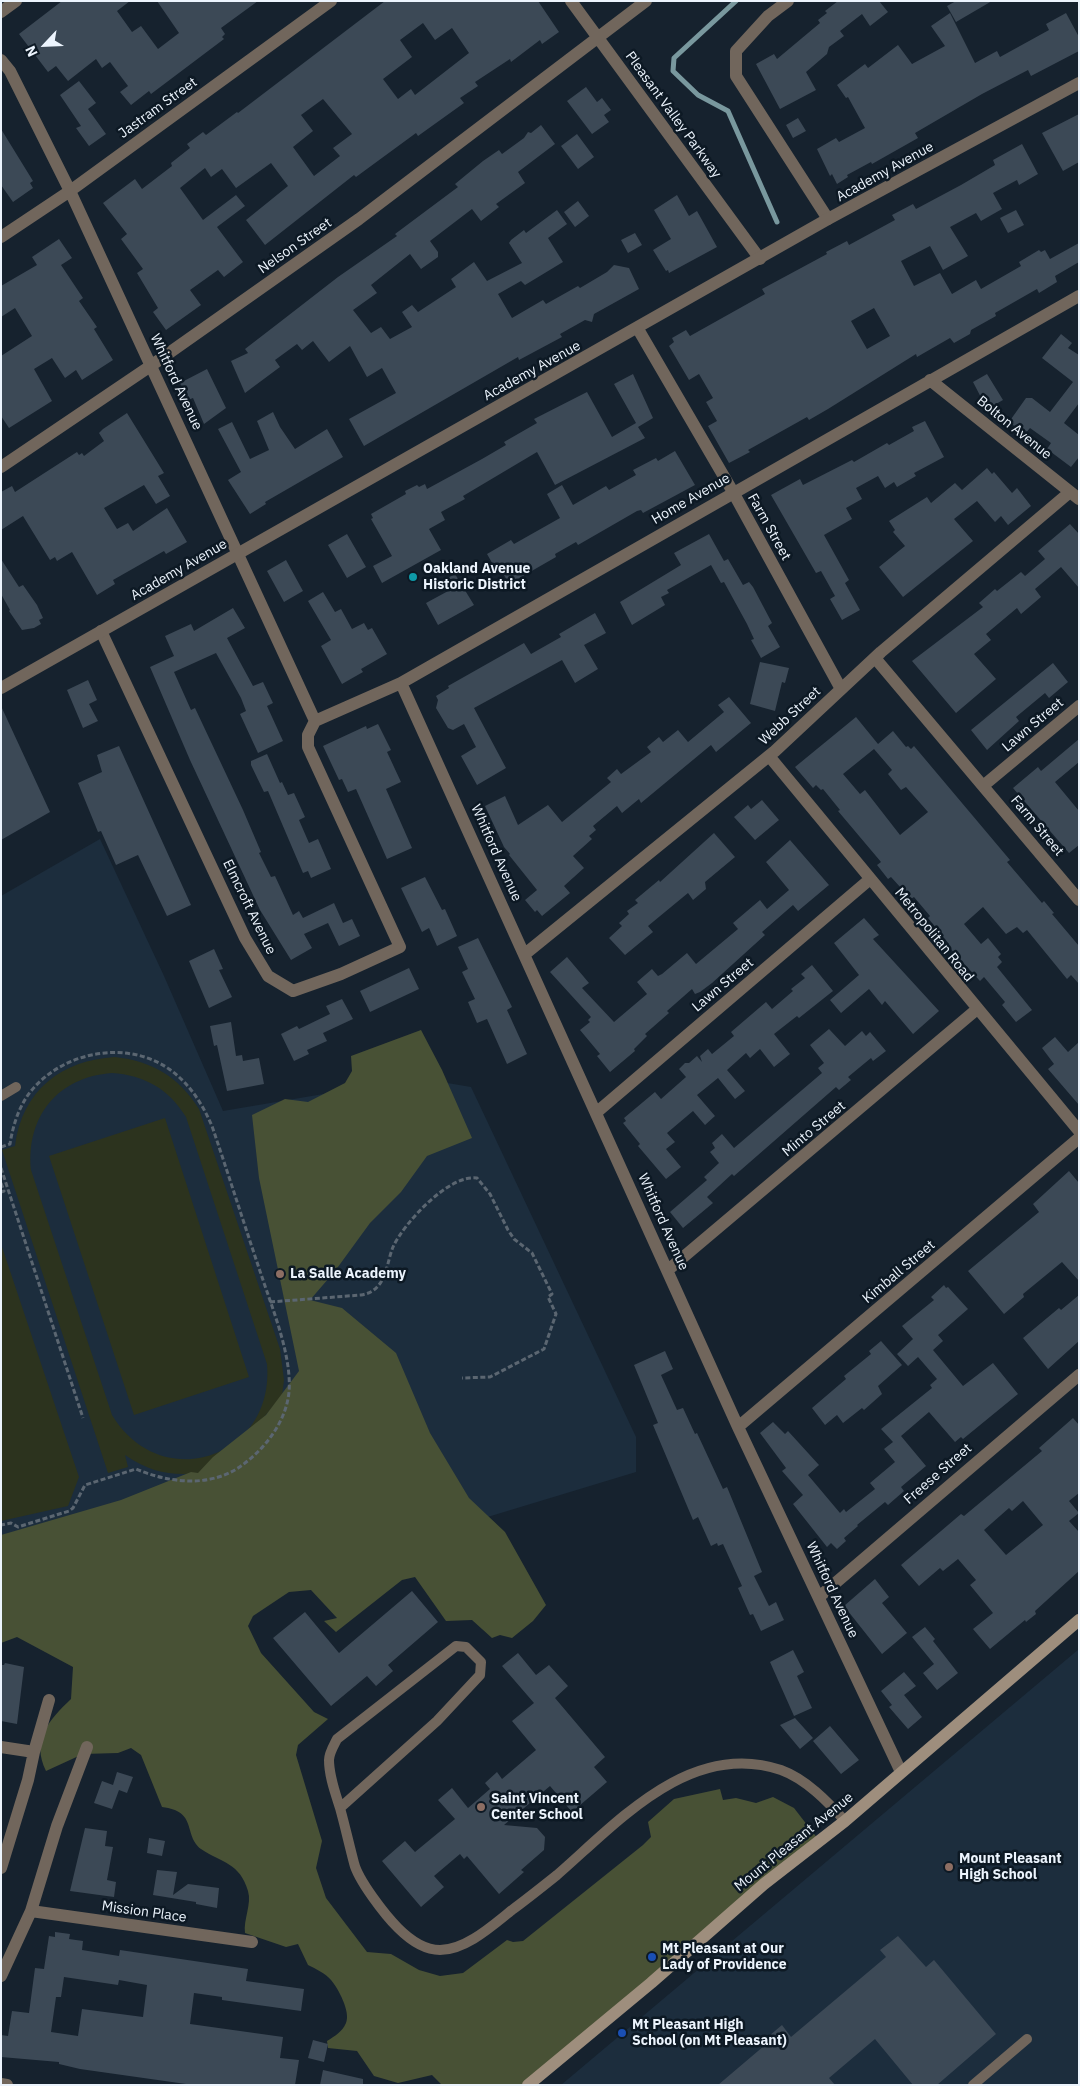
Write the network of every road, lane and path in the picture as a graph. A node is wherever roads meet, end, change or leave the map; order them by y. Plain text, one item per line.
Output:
1 (16, 1) edge
2 (331, 1) edge
3 (571, 1) edge
4 (646, 1) edge
5 (788, 1) edge
6 (1, 12) edge
7 (597, 37) junction
8 (1, 60) edge
9 (1079, 83) edge
10 (70, 190) junction
11 (828, 220) junction
12 (1, 237) edge
13 (760, 259) junction
14 (1076, 300) edge
15 (638, 329) junction
16 (152, 365) junction
17 (930, 380) junction
18 (1, 467) edge
19 (732, 492) junction
20 (1074, 496) edge
21 (239, 553) junction
22 (101, 631) junction
23 (875, 658) junction
24 (401, 683) junction
25 (1, 688) edge
26 (841, 689) junction
27 (1079, 706) edge
28 (315, 721) junction
29 (769, 756) junction
30 (983, 786) junction
31 (869, 880) junction
32 (1079, 900) edge
33 (525, 954) junction
34 (976, 1010) junction
35 (16, 1087) dead end
36 (1, 1096) edge
37 (597, 1112) junction
38 (1079, 1132) edge
39 (1079, 1138) edge
40 (1, 1147) edge
41 (1, 1168) edge
42 (1, 1183) edge
43 (1, 1192) edge
44 (668, 1270) junction
45 (270, 1302) junction
46 (1079, 1375) edge
47 (462, 1378) dead end
48 (83, 1418) dead end
49 (738, 1427) junction
50 (1, 1525) edge
51 (819, 1597) junction
52 (1079, 1620) edge
53 (49, 1700) dead end
54 (1, 1747) edge
55 (87, 1747) dead end
56 (34, 1752) junction
57 (901, 1772) junction
58 (340, 1808) junction
59 (845, 1821) junction
60 (1, 1868) edge
61 (31, 1911) junction
62 (252, 1942) dead end
63 (1, 1976) edge
64 (1027, 2039) dead end
65 (1, 2084) edge
66 (8, 2085) edge
67 (528, 2085) edge
68 (973, 2085) edge

1 - 6 street
2 - 10 street, Jastram Street
3 - 7 street, Pleasant Valley Parkway
4 - 7 street
5 - 11 street
7 - 13 street, Pleasant Valley Parkway
7 - 16 street, Nelson Street
8 - 10 street, Whitford Avenue
9 - 11 street, Academy Avenue
10 - 12 street, Jastram Street
10 - 16 street, Whitford Avenue
11 - 13 street, Academy Avenue
13 - 15 street, Academy Avenue
14 - 17 street, Home Avenue
15 - 19 street, Farm Street
15 - 21 street, Academy Avenue
16 - 18 street, Nelson Street
16 - 21 street, Whitford Avenue
17 - 19 street, Home Avenue
17 - 20 street, Bolton Avenue
19 - 24 street, Home Avenue
19 - 26 street, Farm Street
20 - 23 street, Webb Street
21 - 22 street, Academy Avenue
21 - 28 street, Whitford Avenue
22 - 25 street, Academy Avenue
22 - 28 street, Elmcroft Avenue
23 - 26 street, Webb Street
23 - 30 street, Farm Street
24 - 28 street, Home Avenue
24 - 33 street, Whitford Avenue
26 - 29 street, Webb Street
27 - 30 street, Lawn Street
29 - 31 street, Metropolitan Road
29 - 33 street, Webb Street
30 - 32 street, Farm Street
31 - 34 street, Metropolitan Road
31 - 37 street, Lawn Street
33 - 37 street, Whitford Avenue
34 - 38 street, Metropolitan Road
34 - 44 street, Minto Street
35 - 36 lane
37 - 44 street, Whitford Avenue
39 - 49 street, Kimball Street
40 - 45 path
41 - 48 path
42 - 43 path
44 - 49 street, Whitford Avenue
45 - 47 path
45 - 50 path
46 - 51 street, Freese Street
49 - 51 street, Whitford Avenue
51 - 57 street, Whitford Avenue
52 - 57 main road, Mount Pleasant Avenue
53 - 56 street
54 - 56 street
55 - 61 street
56 - 60 street
57 - 59 main road, Mount Pleasant Avenue
58 - 58 lane
58 - 59 lane
59 - 67 main road, Mount Pleasant Avenue
61 - 62 street, Mission Place
61 - 63 street
64 - 68 lane
65 - 66 street

